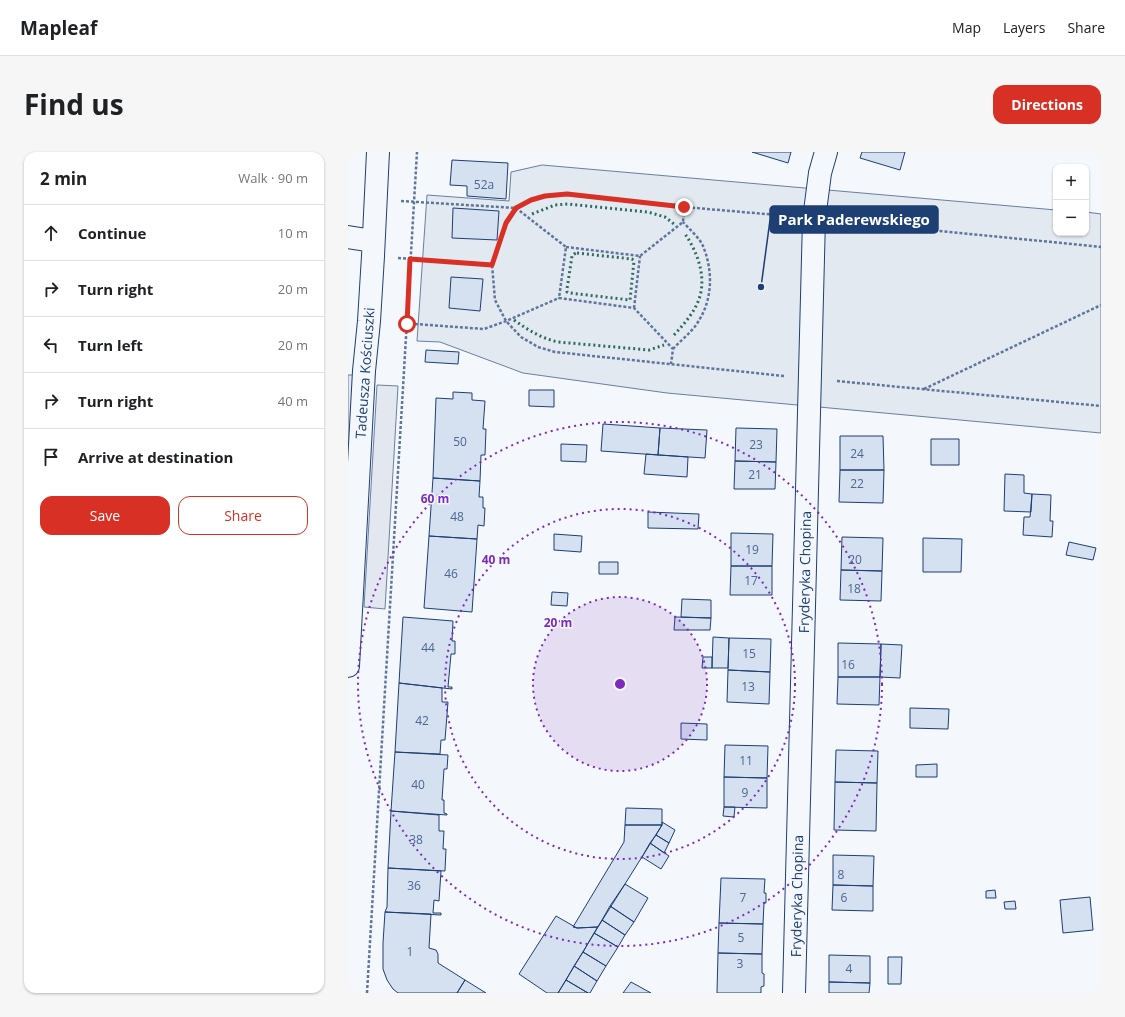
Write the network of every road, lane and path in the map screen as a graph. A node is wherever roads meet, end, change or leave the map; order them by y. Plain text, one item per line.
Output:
1 (378, 152) edge
2 (417, 152) edge
3 (826, 152) edge
4 (375, 199) junction
5 (414, 201) junction
6 (684, 207) junction
7 (516, 208) junction
8 (814, 219) junction
9 (683, 222) junction
10 (348, 237) edge
11 (566, 247) junction
12 (1101, 247) edge
13 (373, 248) junction
14 (640, 256) junction
15 (410, 259) junction
16 (492, 265) junction
17 (559, 298) junction
18 (1101, 305) edge
19 (634, 308) junction
20 (506, 321) junction
21 (415, 324) dead end
22 (673, 349) junction
23 (672, 364) junction
24 (810, 378) junction
25 (924, 389) junction
26 (1101, 406) edge
27 (348, 666) edge
28 (367, 993) edge
29 (794, 993) edge

1 - 4 street, Tadeusza Kościuszki
2 - 5 path
3 - 8 street, Fryderyka Chopina
4 - 5 path
4 - 13 street, Tadeusza Kościuszki
5 - 7 path
5 - 15 path
6 - 7 path
6 - 8 path
6 - 9 path
7 - 11 path
7 - 16 path
8 - 12 path
8 - 24 street, Fryderyka Chopina
9 - 14 path
9 - 22 path
10 - 13 street
11 - 14 path
11 - 17 path
13 - 15 path
13 - 27 street, Tadeusza Kościuszki
14 - 19 path
15 - 16 path
15 - 28 path
16 - 20 path
17 - 19 path
17 - 20 path
18 - 25 path
19 - 22 path
20 - 21 path
20 - 23 path
22 - 23 path
23 - 24 path
24 - 25 path
24 - 29 street, Fryderyka Chopina
25 - 26 path

